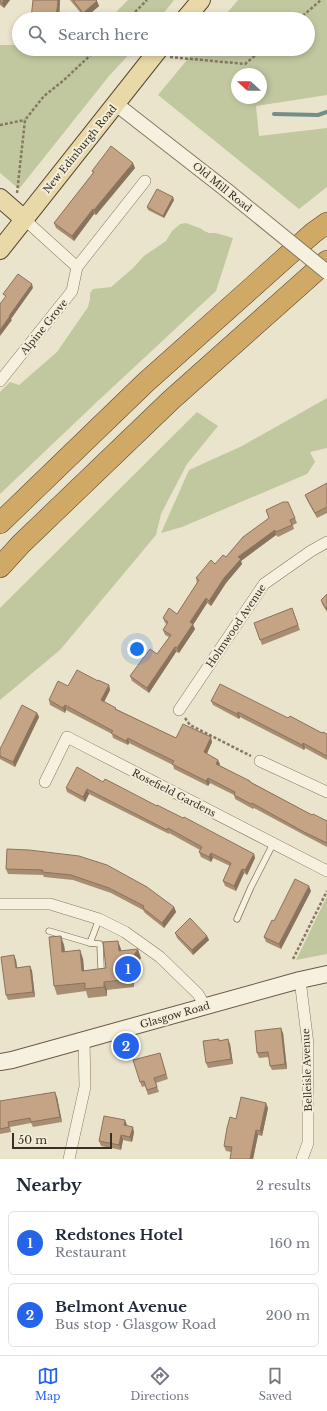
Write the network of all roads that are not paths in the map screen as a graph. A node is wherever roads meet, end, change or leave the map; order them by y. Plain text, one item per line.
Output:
1 (201, 0) edge
2 (191, 12) edge
3 (153, 56) edge
4 (116, 104) junction
5 (145, 181) dead end
6 (0, 198) edge
7 (19, 215) junction
8 (327, 222) edge
9 (0, 250) edge
10 (327, 261) edge
11 (77, 267) junction
12 (327, 272) edge
13 (0, 381) edge
14 (0, 523) edge
15 (327, 542) edge
16 (0, 567) edge
17 (179, 710) road end
18 (260, 761) dead end
19 (45, 782) dead end
20 (327, 792) edge
21 (273, 844) junction
22 (327, 871) edge
23 (0, 904) edge
24 (99, 919) junction
25 (236, 919) dead end
26 (49, 931) dead end
27 (90, 943) junction
28 (100, 968) edge
29 (327, 974) edge
30 (300, 980) junction
31 (205, 1006) junction
32 (84, 1040) junction
33 (0, 1062) edge
34 (69, 1159) edge
35 (302, 1159) edge

1 - 2 main road
3 - 4 main road, New Edinburgh Road
4 - 7 main road, New Edinburgh Road
4 - 12 street, Old Mill Road, bridge
5 - 11 street
6 - 7 main road
7 - 9 main road, New Edinburgh Road
7 - 11 street
8 - 14 highway
10 - 16 highway
11 - 13 street, Alpine Grove
15 - 17 street, Holmwood Avenue
18 - 20 street
19 - 21 street, Rosefield Gardens
21 - 22 street, Rosefield Gardens
21 - 25 lane
23 - 24 street
24 - 27 lane
24 - 31 street
26 - 27 lane
27 - 28 lane
29 - 30 main road, Glasgow Road
30 - 31 main road, Glasgow Road
30 - 35 street, Belleisle Avenue
31 - 32 main road, Glasgow Road
32 - 33 main road, Glasgow Road
32 - 34 street

